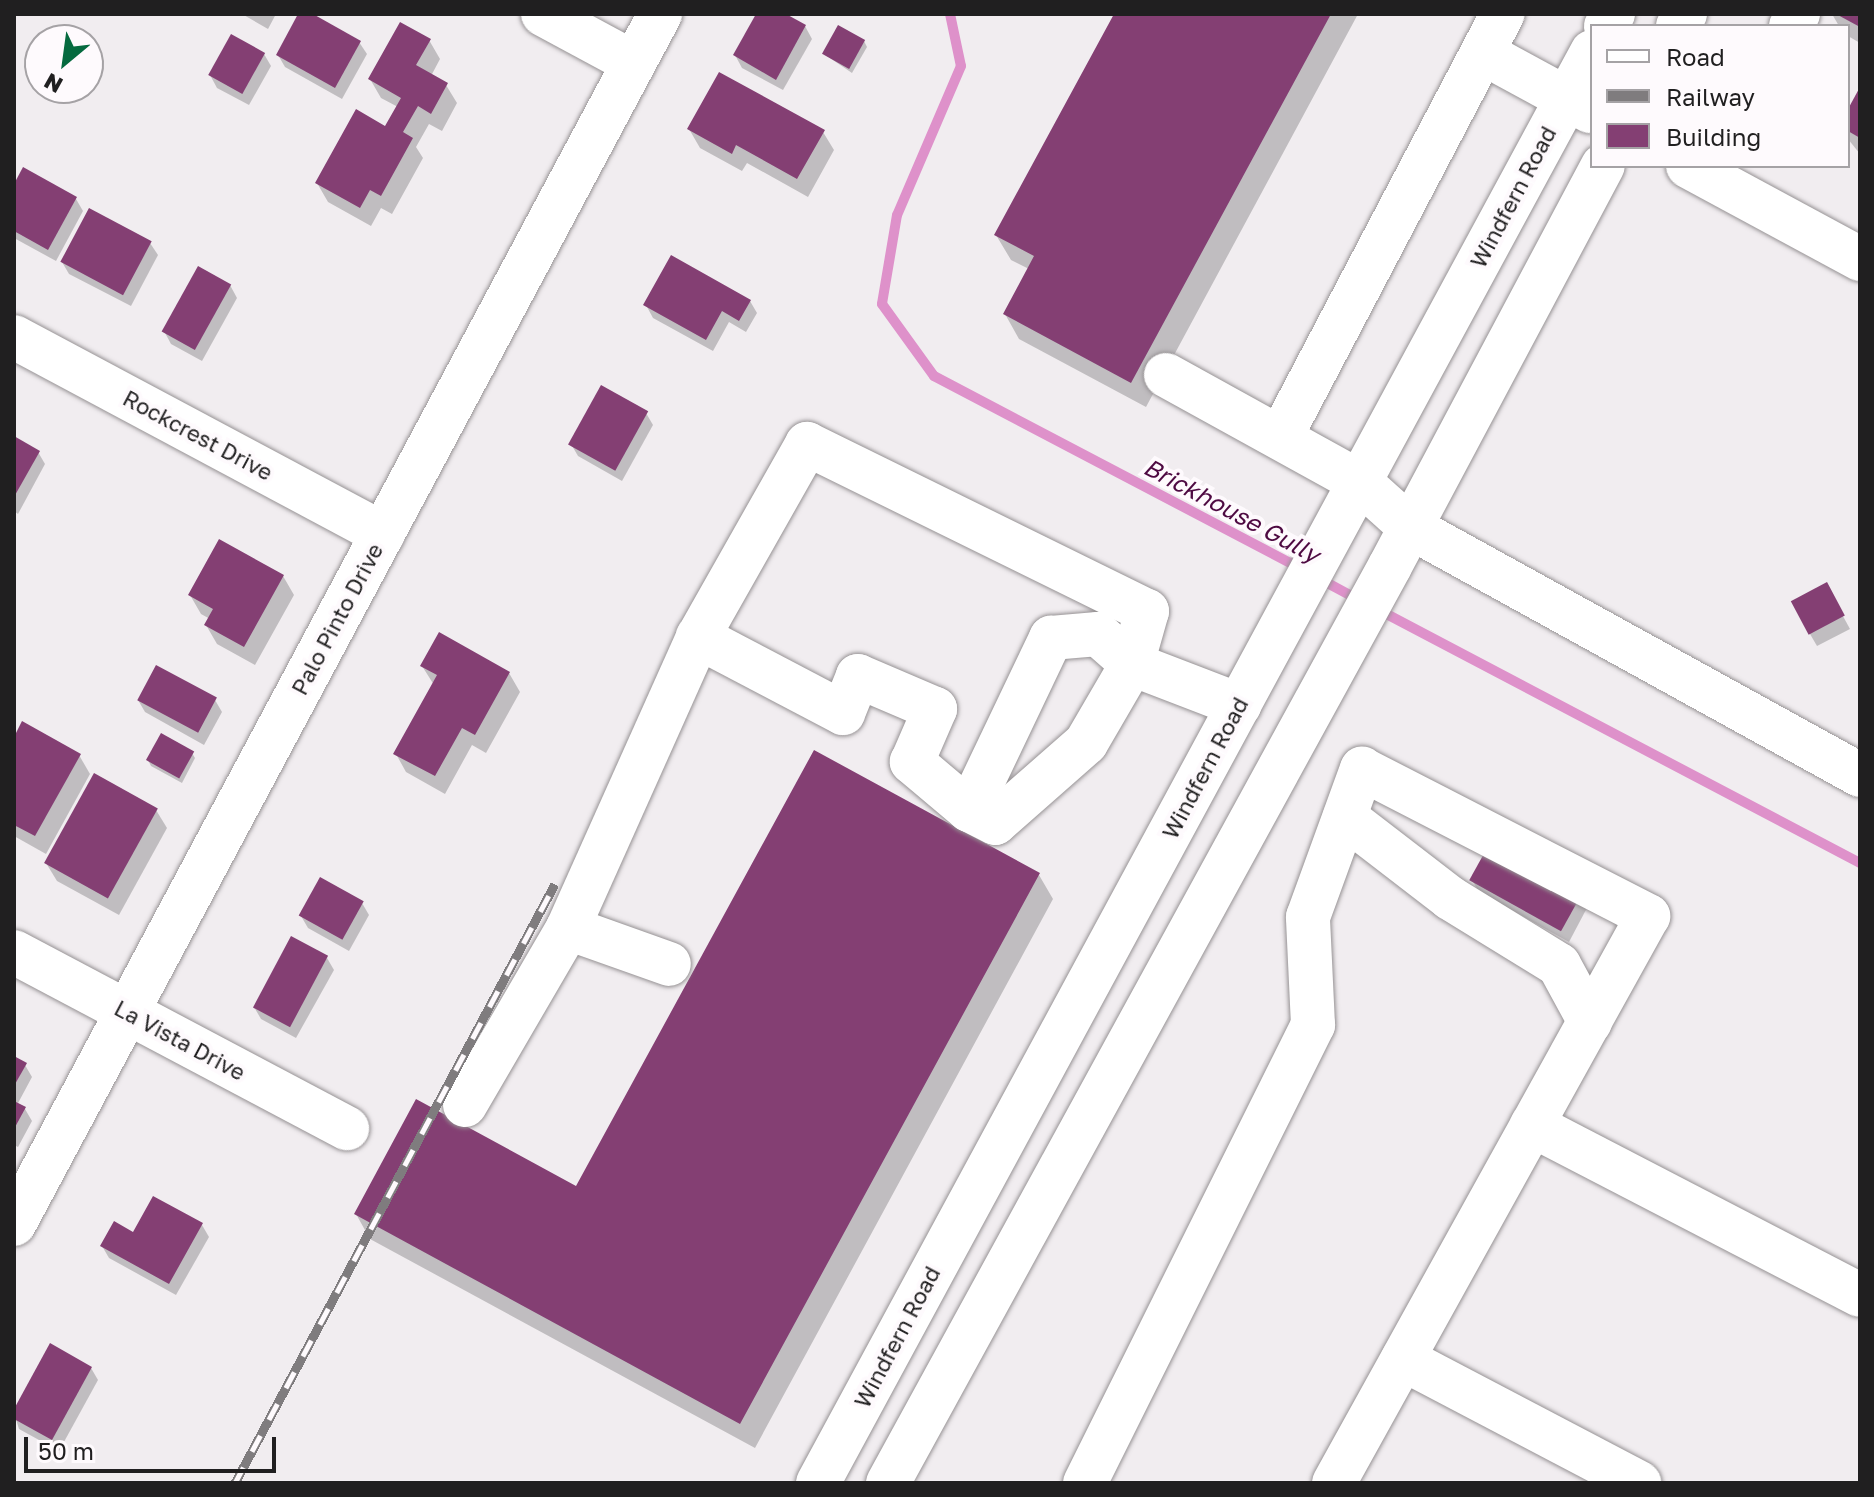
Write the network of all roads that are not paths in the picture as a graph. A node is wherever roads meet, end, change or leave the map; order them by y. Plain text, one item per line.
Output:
1 (543, 14) edge
2 (660, 14) edge
3 (1503, 14) edge
4 (1483, 53) junction
5 (1590, 60) edge
6 (634, 63) junction
7 (1579, 106) edge
8 (1602, 168) edge
9 (1705, 170) edge
10 (1860, 259) edge
11 (14, 337) edge
12 (1166, 375) dead end
13 (1281, 436) junction
14 (1360, 482) junction
15 (1410, 527) junction
16 (383, 534) junction
17 (698, 637) junction
18 (1132, 664) junction
19 (1239, 705) junction
20 (1860, 775) edge
21 (969, 810) junction
22 (1345, 817) junction
23 (568, 928) junction
24 (14, 952) edge
25 (669, 964) dead end
26 (127, 1012) junction
27 (1590, 1022) junction
28 (465, 1105) dead end
29 (1532, 1125) junction
30 (347, 1128) dead end
31 (14, 1224) edge
32 (1860, 1295) edge
33 (1403, 1359) junction
34 (818, 1483) edge
35 (888, 1483) edge
36 (1085, 1483) edge
37 (1334, 1483) edge
38 (1639, 1483) edge

1 - 6 street
2 - 6 street, Palo Pinto Drive
3 - 4 street
4 - 7 street
4 - 13 street
5 - 7 street, Windfern Road
6 - 16 street, Palo Pinto Drive
7 - 14 street, Windfern Road
8 - 15 street
9 - 10 street
11 - 16 street, Rockcrest Drive
12 - 13 street
13 - 14 street
14 - 15 street
14 - 19 street, Windfern Road
15 - 20 street
15 - 35 street
16 - 26 street, Palo Pinto Drive
17 - 18 street
17 - 21 street
17 - 23 street
18 - 19 street
18 - 21 street
18 - 21 street
19 - 34 street, Windfern Road
22 - 27 street
22 - 27 street
22 - 36 street
23 - 25 street
23 - 28 street
24 - 26 street, La Vista Drive
26 - 30 street, La Vista Drive
26 - 31 street, Palo Pinto Drive
27 - 29 street
29 - 32 street
29 - 33 street
33 - 37 street
33 - 38 street

